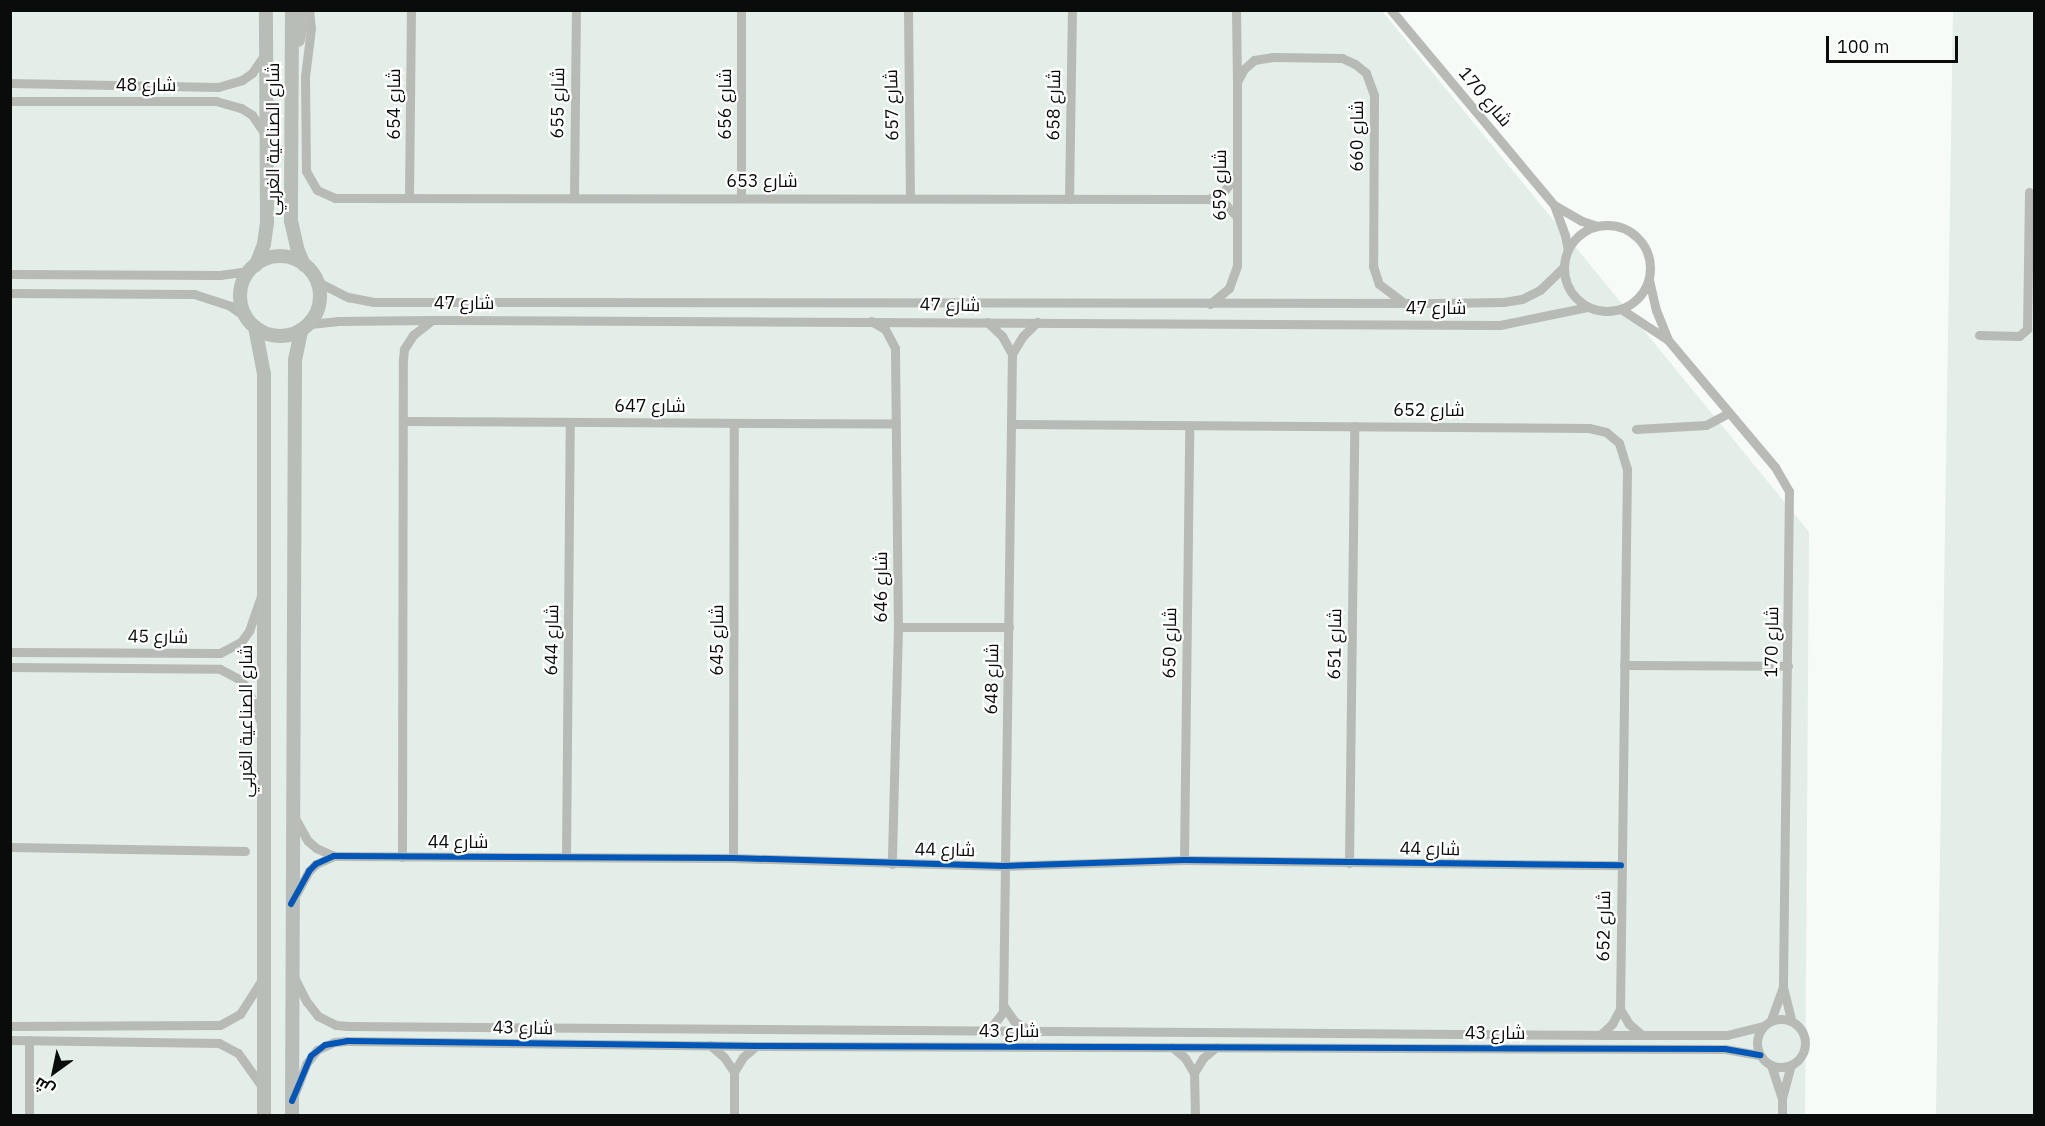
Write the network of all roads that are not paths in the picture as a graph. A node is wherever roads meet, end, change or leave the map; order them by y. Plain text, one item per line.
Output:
1 (266, 10) edge
2 (292, 10) edge
3 (304, 10) edge
4 (309, 10) edge
5 (411, 10) edge
6 (576, 10) edge
7 (741, 10) edge
8 (908, 10) edge
9 (1072, 10) edge
10 (1236, 10) edge
11 (1391, 10) edge
12 (1235, 51) junction
13 (266, 52) junction
14 (1254, 60) junction
15 (292, 81) junction
16 (1237, 82) junction
17 (10, 83) edge
18 (10, 101) edge
19 (267, 136) junction
20 (1236, 175) junction
21 (2030, 192) dead end
22 (574, 196) junction
23 (410, 198) junction
24 (741, 198) junction
25 (910, 198) junction
26 (1069, 199) junction
27 (1209, 199) junction
28 (1554, 205) junction
29 (1237, 217) junction
30 (1598, 226) junction
31 (1568, 250) junction
32 (304, 265) junction
33 (2031, 266) edge
34 (1564, 267) junction
35 (253, 268) junction
36 (10, 274) edge
37 (1649, 279) junction
38 (318, 282) junction
39 (10, 293) edge
40 (1406, 303) junction
41 (1208, 305) junction
42 (1588, 307) junction
43 (1620, 309) junction
44 (432, 320) junction
45 (871, 321) junction
46 (250, 322) junction
47 (987, 322) junction
48 (1037, 322) junction
49 (305, 327) junction
50 (1979, 335) dead end
51 (1668, 340) junction
52 (1012, 354) junction
53 (1729, 412) junction
54 (403, 421) junction
55 (570, 422) junction
56 (734, 423) junction
57 (896, 424) junction
58 (1011, 424) junction
59 (1189, 426) junction
60 (1354, 426) junction
61 (1636, 429) dead end
62 (264, 586) junction
63 (898, 627) junction
64 (1009, 627) junction
65 (10, 652) edge
66 (1624, 665) junction
67 (1788, 666) junction
68 (10, 667) edge
69 (264, 730) junction
70 (291, 810) junction
71 (10, 847) edge
72 (245, 851) dead end
73 (334, 856) junction
74 (402, 857) junction
75 (566, 857) junction
76 (733, 858) junction
77 (1184, 861) junction
78 (1349, 863) junction
79 (892, 864) junction
80 (1003, 866) junction
81 (1621, 866) junction
82 (291, 904) junction
83 (292, 973) junction
84 (263, 978) junction
85 (1784, 987) junction
86 (1003, 1005) junction
87 (1620, 1009) junction
88 (1791, 1020) junction
89 (1767, 1023) junction
90 (10, 1026) edge
91 (989, 1030) junction
92 (1030, 1030) junction
93 (1600, 1035) junction
94 (1642, 1035) junction
95 (10, 1040) edge
96 (29, 1040) junction
97 (711, 1045) junction
98 (756, 1046) junction
99 (1172, 1047) junction
100 (1216, 1047) junction
101 (1760, 1055) junction
102 (1771, 1065) junction
103 (1791, 1065) junction
104 (734, 1072) junction
105 (1194, 1073) junction
106 (264, 1090) junction
107 (1782, 1098) junction
108 (292, 1101) junction
109 (29, 1116) edge
110 (264, 1116) edge
111 (292, 1116) edge
112 (734, 1116) edge
113 (1195, 1116) edge
114 (1782, 1116) edge

1 - 13 main road, شارع الصناعية الغربي
2 - 15 main road, شارع الصناعية الغربي
3 - 15 main road
4 - 23 street, شارع 653
5 - 23 street, شارع 654
6 - 22 street, شارع 655
7 - 24 street, شارع 656
8 - 25 street, شارع 657
9 - 26 street, شارع 658
10 - 12 street, شارع 659
11 - 28 street, شارع 170
12 - 14 street
12 - 16 street, شارع 659
13 - 17 street, شارع 48
13 - 19 main road, شارع الصناعية الغربي
14 - 16 street
14 - 40 street, شارع 660
15 - 32 main road, شارع الصناعية الغربي
16 - 20 street, شارع 659
18 - 19 street, شارع 48
19 - 35 main road, شارع الصناعية الغربي
20 - 27 street
20 - 29 street, شارع 659
21 - 33 street
22 - 23 street, شارع 653
22 - 24 street, شارع 653
24 - 25 street, شارع 653
25 - 26 street, شارع 653
26 - 27 street, شارع 653
27 - 29 street
28 - 30 street, شارع 170
28 - 31 street, شارع 170
29 - 41 street, شارع 659
30 - 31 street
30 - 37 street
31 - 34 street
32 - 35 main road
32 - 38 main road
33 - 50 street
34 - 40 street, شارع 47
34 - 42 street
35 - 36 street
35 - 46 main road
37 - 43 street
37 - 51 street, شارع 170
38 - 41 street, شارع 47
38 - 49 main road
39 - 46 street
40 - 41 street, شارع 47
42 - 43 street
42 - 48 street, شارع 47
43 - 51 street, شارع 170
44 - 45 street, شارع 47
44 - 49 street, شارع 47
44 - 54 street
45 - 47 street, شارع 47
45 - 57 street, شارع 646
46 - 49 main road
46 - 62 main road, شارع الصناعية الغربي
47 - 48 street, شارع 47
47 - 52 street
48 - 52 street
49 - 70 main road
51 - 53 street, شارع 170
52 - 58 street, شارع 648
53 - 61 street
53 - 67 street, شارع 170
54 - 55 street, شارع 647
54 - 74 street
55 - 56 street, شارع 647
55 - 75 street, شارع 644
56 - 57 street, شارع 647
56 - 76 street, شارع 645
57 - 63 street, شارع 646
58 - 59 street, شارع 652
58 - 64 street, شارع 648
59 - 60 street, شارع 652
59 - 77 street, شارع 650
60 - 66 street, شارع 652
60 - 78 street, شارع 651
62 - 65 street, شارع 45
62 - 69 main road, شارع الصناعية الغربي
63 - 64 street
63 - 79 street, شارع 646
64 - 80 street, شارع 648
66 - 67 street
66 - 81 street, شارع 652
67 - 85 street, شارع 170
68 - 69 street, شارع 45
69 - 84 main road, شارع الصناعية الغربي
70 - 73 street, شارع 44
70 - 82 main road
71 - 72 street
73 - 74 street, شارع 44
73 - 82 street
74 - 75 street, شارع 44
75 - 76 street, شارع 44
76 - 79 street, شارع 44
77 - 78 street, شارع 44
77 - 80 street, شارع 44
78 - 81 street, شارع 44
79 - 80 street, شارع 44
80 - 86 street, شارع 648
81 - 87 street, شارع 652
82 - 83 main road
83 - 91 street, شارع 43
83 - 108 main road
84 - 90 street
84 - 106 main road, شارع الصناعية الغربي
85 - 88 street, شارع 170
85 - 89 street, شارع 170
86 - 91 street, شارع 648
86 - 92 street
87 - 93 street
87 - 94 street
88 - 89 street
88 - 103 street
89 - 94 street, شارع 43
89 - 101 street
91 - 92 street, شارع 43
92 - 93 street, شارع 43
93 - 94 street, شارع 43
95 - 96 street
96 - 106 street
96 - 109 street
97 - 98 street, شارع 43
97 - 104 street
97 - 108 street, شارع 43
98 - 99 street, شارع 43
98 - 104 street
99 - 100 street, شارع 43
99 - 105 street
100 - 101 street, شارع 43
100 - 105 street
101 - 102 street
102 - 103 street
102 - 107 street
103 - 107 street
104 - 112 street
105 - 113 street
106 - 110 main road, شارع الصناعية الغربي
107 - 114 street
108 - 111 main road

